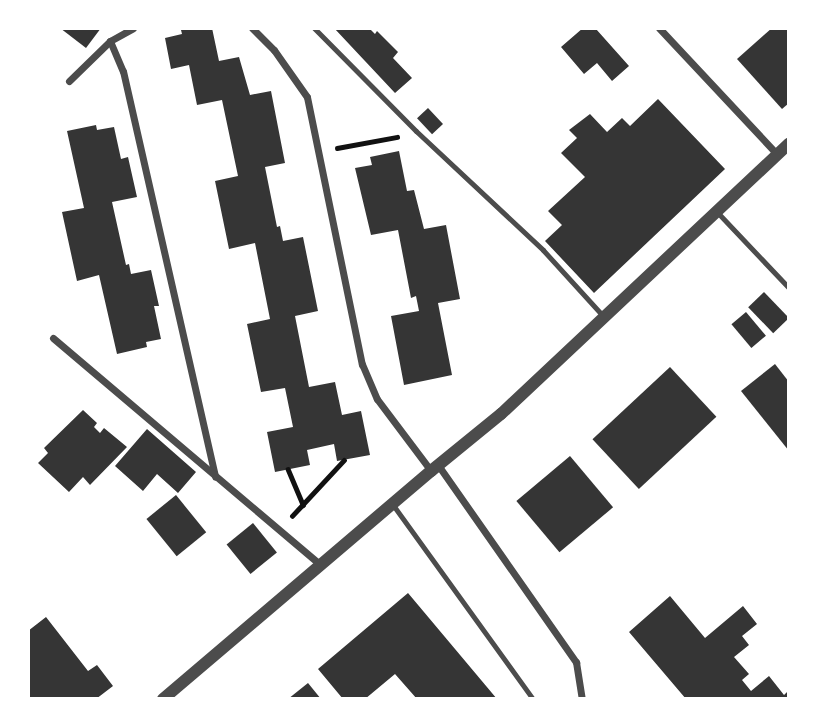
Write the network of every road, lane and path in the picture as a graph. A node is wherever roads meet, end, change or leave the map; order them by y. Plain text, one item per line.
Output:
1 (133, 28) edge
2 (252, 28) edge
3 (314, 28) edge
4 (659, 28) edge
5 (110, 41) junction
6 (69, 81) dead end
7 (404, 135) dead end
8 (789, 144) edge
9 (319, 152) junction
10 (778, 155) junction
11 (718, 213) junction
12 (789, 288) edge
13 (606, 318) junction
14 (53, 338) dead end
15 (344, 460) dead end
16 (434, 468) junction
17 (288, 469) dead end
18 (215, 477) junction
19 (303, 505) junction
20 (393, 505) junction
21 (278, 529) junction
22 (322, 566) junction
23 (163, 699) edge
24 (533, 699) edge
25 (582, 699) edge

1 - 5 street
2 - 9 street
3 - 13 lane
4 - 10 street
5 - 6 street
5 - 18 street
7 - 9 path
8 - 10 street
9 - 16 street
10 - 11 street
11 - 12 lane
11 - 13 street
13 - 16 street
14 - 18 street
15 - 19 path
16 - 20 street
16 - 25 street
17 - 19 path
18 - 21 street
19 - 21 path
20 - 22 street
20 - 24 lane
21 - 22 street
22 - 23 street

